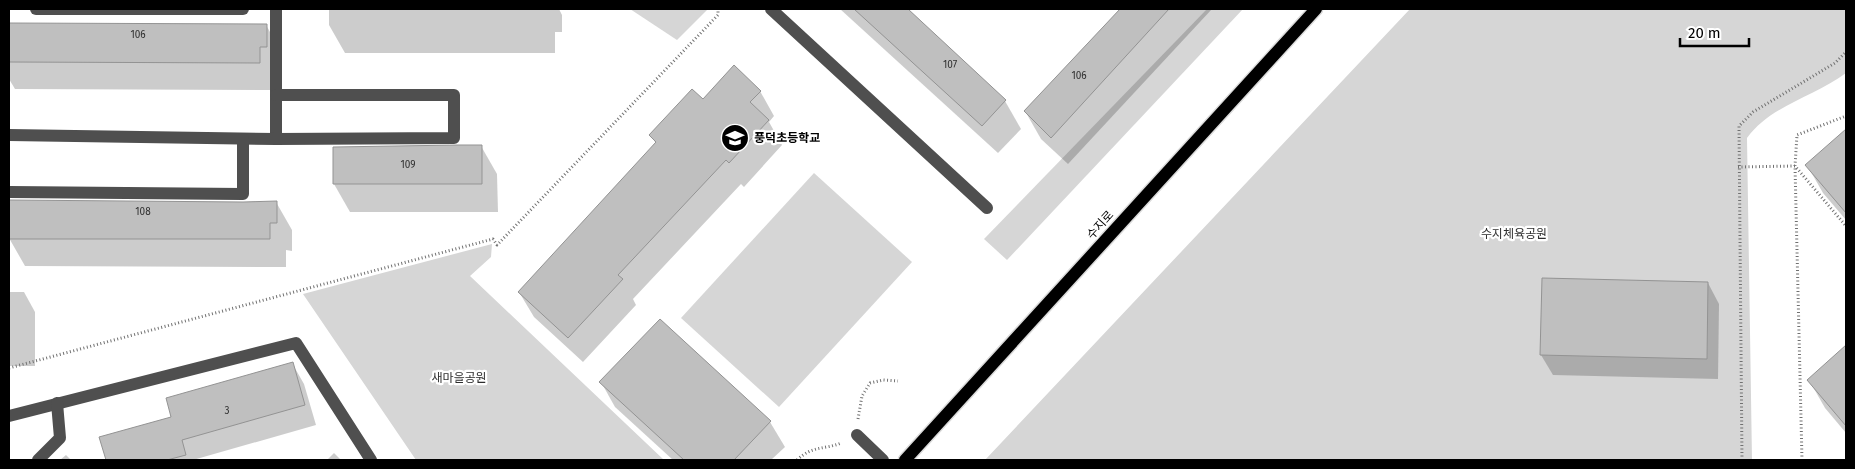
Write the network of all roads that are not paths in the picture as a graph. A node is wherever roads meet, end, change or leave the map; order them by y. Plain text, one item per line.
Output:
1 (36, 9) edge
2 (243, 9) edge
3 (276, 9) edge
4 (771, 9) edge
5 (1316, 9) edge
6 (276, 95) junction
7 (9, 134) edge
8 (243, 139) junction
9 (276, 139) junction
10 (9, 192) edge
11 (988, 208) dead end
12 (57, 403) junction
13 (9, 416) edge
14 (857, 435) road end
15 (38, 460) edge
16 (370, 460) edge
17 (883, 460) edge
18 (905, 460) edge

1 - 2 street
3 - 6 street
4 - 11 street
5 - 18 main road, 수지로
6 - 9 street
6 - 9 street
7 - 8 street
8 - 9 street
8 - 10 street
12 - 13 street
12 - 15 street
12 - 16 street
14 - 17 street

